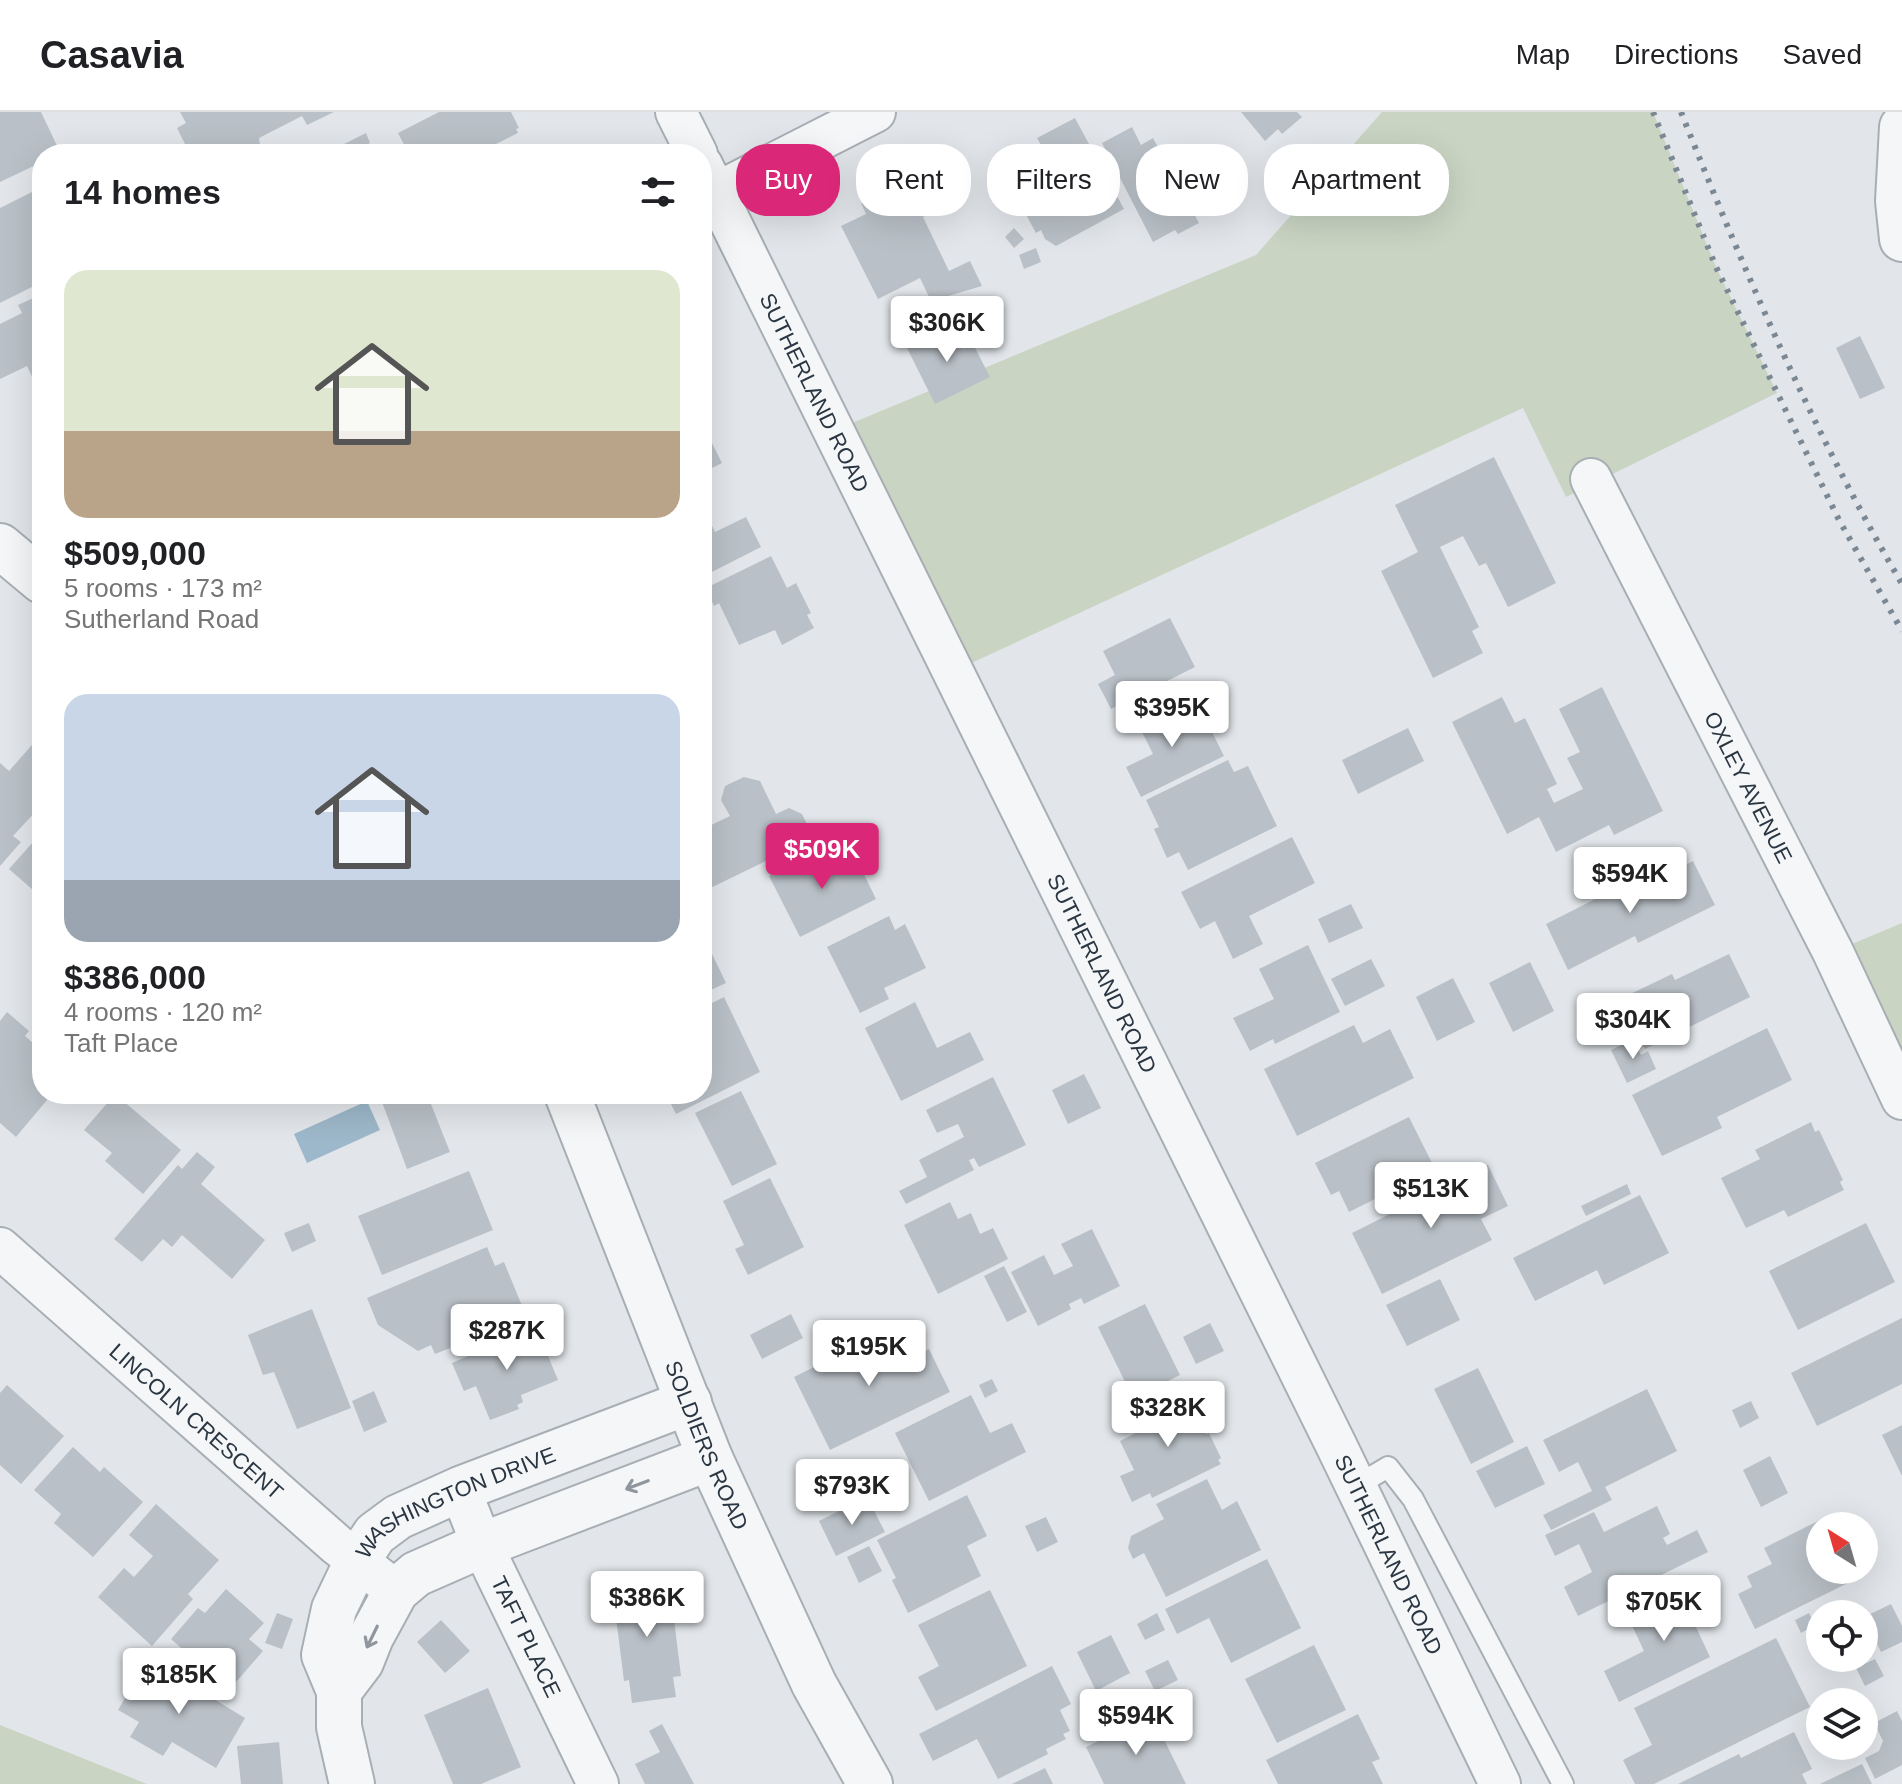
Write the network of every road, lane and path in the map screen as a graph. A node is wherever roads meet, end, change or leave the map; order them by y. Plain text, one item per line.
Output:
1 (676, 112) edge
2 (875, 112) edge
3 (1902, 127) edge
4 (692, 144) edge
5 (712, 178) edge
6 (712, 185) edge
7 (1902, 239) edge
8 (1591, 479) dead end
9 (0, 546) edge
10 (32, 573) edge
11 (1902, 1099) edge
12 (571, 1104) edge
13 (0, 1248) edge
14 (689, 1402) junction
15 (710, 1458) junction
16 (1356, 1486) junction
17 (460, 1489) junction
18 (482, 1545) junction
19 (357, 1561) junction
20 (396, 1591) junction
21 (339, 1691) junction
22 (352, 1784) edge
23 (598, 1784) edge
24 (870, 1784) edge
25 (1500, 1784) edge
26 (1563, 1784) edge

1 - 4 street
2 - 5 street
3 - 7 street
6 - 16 street, SUTHERLAND ROAD
8 - 11 street, OXLEY AVENUE
9 - 10 street
12 - 14 street, SOLDIERS ROAD
13 - 19 street, LINCOLN CRESCENT
14 - 15 street, SOLDIERS ROAD
14 - 17 street, WASHINGTON DRIVE
15 -> 18 street, WASHINGTON DRIVE
15 - 24 street, SOLDIERS ROAD
16 - 25 street, SUTHERLAND ROAD
16 - 26 lane
17 - 18 street, TAFT PLACE
17 - 19 street, WASHINGTON DRIVE
18 - 20 street, WASHINGTON DRIVE
18 - 23 street, TAFT PLACE
19 - 20 street, LINCOLN CRESCENT
19 - 21 street, WASHINGTON DRIVE
20 -> 21 street, WASHINGTON DRIVE
21 - 22 street, WASHINGTON DRIVE

